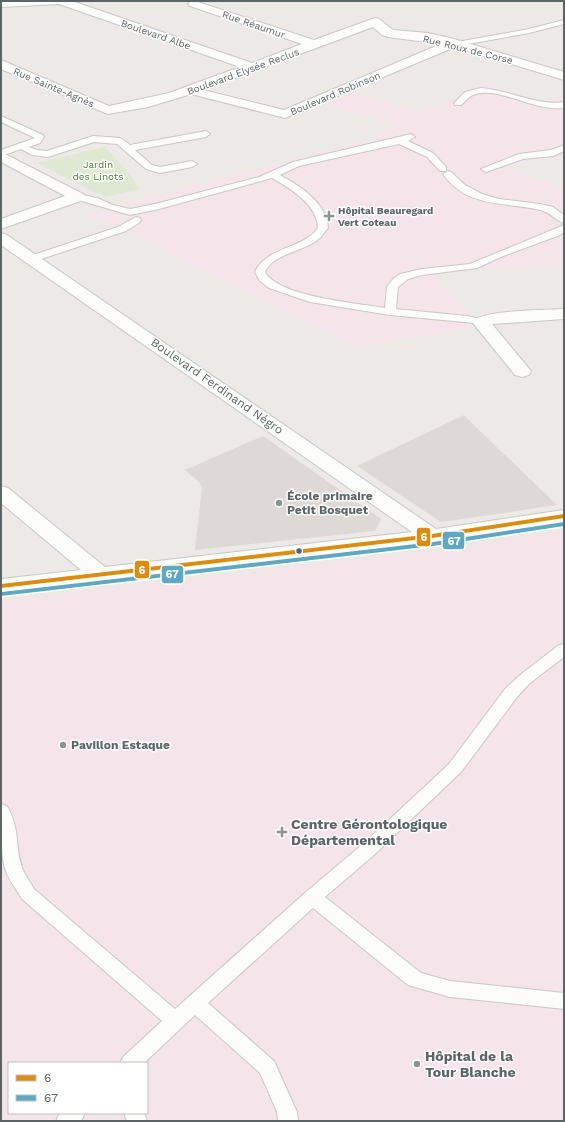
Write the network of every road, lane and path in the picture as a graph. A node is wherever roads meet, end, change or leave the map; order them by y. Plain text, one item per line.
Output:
1 (57, 1) edge
2 (61, 1) edge
3 (1, 4) edge
4 (194, 4) dead end
5 (375, 22) joint
6 (564, 22) edge
7 (313, 44) junction
8 (456, 44) junction
9 (1, 64) edge
10 (252, 68) junction
11 (564, 76) edge
12 (189, 90) junction
13 (458, 103) dead end
14 (564, 105) edge
15 (108, 110) joint
16 (1, 119) edge
17 (206, 134) dead end
18 (411, 137) dead end
19 (400, 141) junction
20 (21, 146) junction
21 (129, 148) junction
22 (564, 148) edge
23 (1, 153) edge
24 (1, 156) edge
25 (192, 164) dead end
26 (486, 169) dead end
27 (274, 175) junction
28 (78, 197) junction
29 (156, 207) junction
30 (136, 220) junction
31 (564, 220) edge
32 (1, 224) edge
33 (564, 228) edge
34 (1, 238) edge
35 (31, 259) junction
36 (390, 312) junction
37 (564, 314) edge
38 (481, 322) junction
39 (522, 371) dead end
40 (1, 492) edge
41 (564, 516) edge
42 (432, 536) junction
43 (101, 575) junction
44 (1, 586) edge
45 (564, 649) edge
46 (1, 810) edge
47 (312, 897) junction
48 (564, 1001) edge
49 (194, 1003) junction
50 (175, 1021) junction
51 (131, 1062) edge
52 (74, 1114) edge
53 (66, 1121) edge
54 (288, 1121) edge

1 - 3 street
2 - 10 street, Boulevard Albe
4 - 7 street, Rue Réaumur
5 - 7 street, Boulevard Élysée Reclus
5 - 8 street, Rue Roux de Corse
6 - 8 lane
7 - 10 street, Boulevard Élysée Reclus
8 - 11 street, Rue Roux de Corse
8 - 12 street, Boulevard Robinson
9 - 15 street, Rue Sainte-Agnès
10 - 12 street, Boulevard Élysée Reclus
12 - 15 street, Boulevard Élysée Reclus
13 - 14 lane
16 - 20 lane
17 - 21 lane
18 - 19 lane
19 - 27 lane
19 - 31 lane
20 - 21 lane
20 - 23 lane
21 - 25 lane
22 - 26 lane
24 - 28 street
27 - 29 lane
27 - 36 lane
28 - 29 lane
28 - 30 lane
28 - 32 street
29 - 30 lane
30 - 35 lane
33 - 36 lane
34 - 35 street, Boulevard Ferdinand Négro
35 - 42 street, Boulevard Ferdinand Négro
36 - 38 lane
37 - 38 street
38 - 39 street
40 - 43 street
41 - 42 street
42 - 43 street
43 - 44 street
45 - 47 lane
46 - 50 lane
47 - 48 lane
47 - 49 lane
49 - 50 lane
49 - 54 lane
50 - 51 lane
52 - 53 lane

